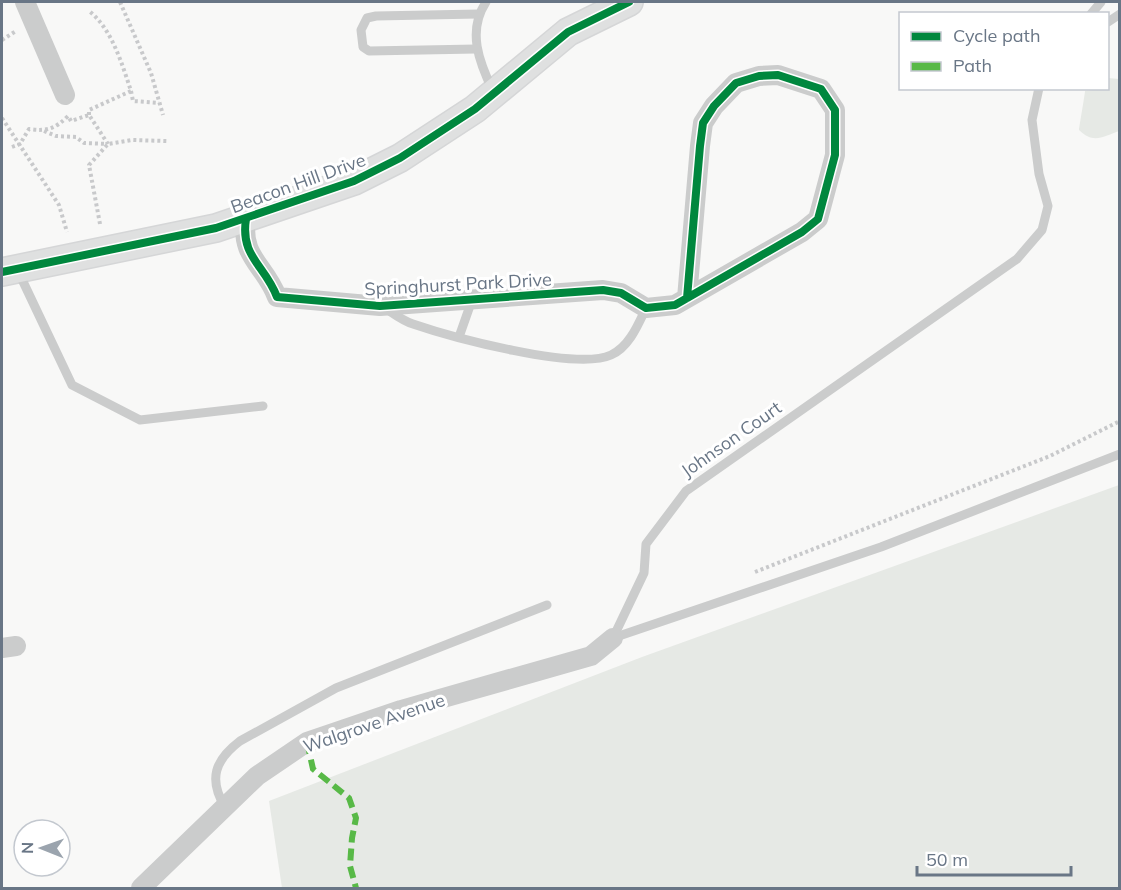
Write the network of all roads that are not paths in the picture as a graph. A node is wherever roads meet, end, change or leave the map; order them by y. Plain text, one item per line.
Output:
1 (25, 2) edge
2 (486, 2) edge
3 (629, 2) edge
4 (478, 14) junction
5 (476, 49) junction
6 (1039, 90) edge
7 (494, 93) junction
8 (65, 95) dead end
9 (246, 219) junction
10 (9, 270) edge
11 (473, 298) junction
12 (687, 298) junction
13 (380, 306) junction
14 (646, 308) junction
15 (459, 337) junction
16 (263, 406) dead end
17 (1119, 454) edge
18 (547, 605) dead end
19 (613, 638) junction
20 (225, 807) junction
21 (141, 888) edge

1 - 8 street
2 - 4 lane
3 - 7 street, Beacon Hill Drive
4 - 5 lane
4 - 5 lane
5 - 7 lane
6 - 19 lane, Johnson Court
7 - 9 street, Beacon Hill Drive
9 - 10 street, Beacon Hill Drive
9 - 13 street, Springhurst Park Drive
10 - 16 lane
11 - 13 street, Springhurst Park Drive
11 - 14 street, Springhurst Park Drive
11 - 15 lane
12 - 12 street
12 - 14 street
13 - 15 lane
14 - 15 lane
17 - 19 lane
18 - 20 lane
19 - 20 street, Walgrove Avenue
20 - 21 street, Walgrove Avenue

